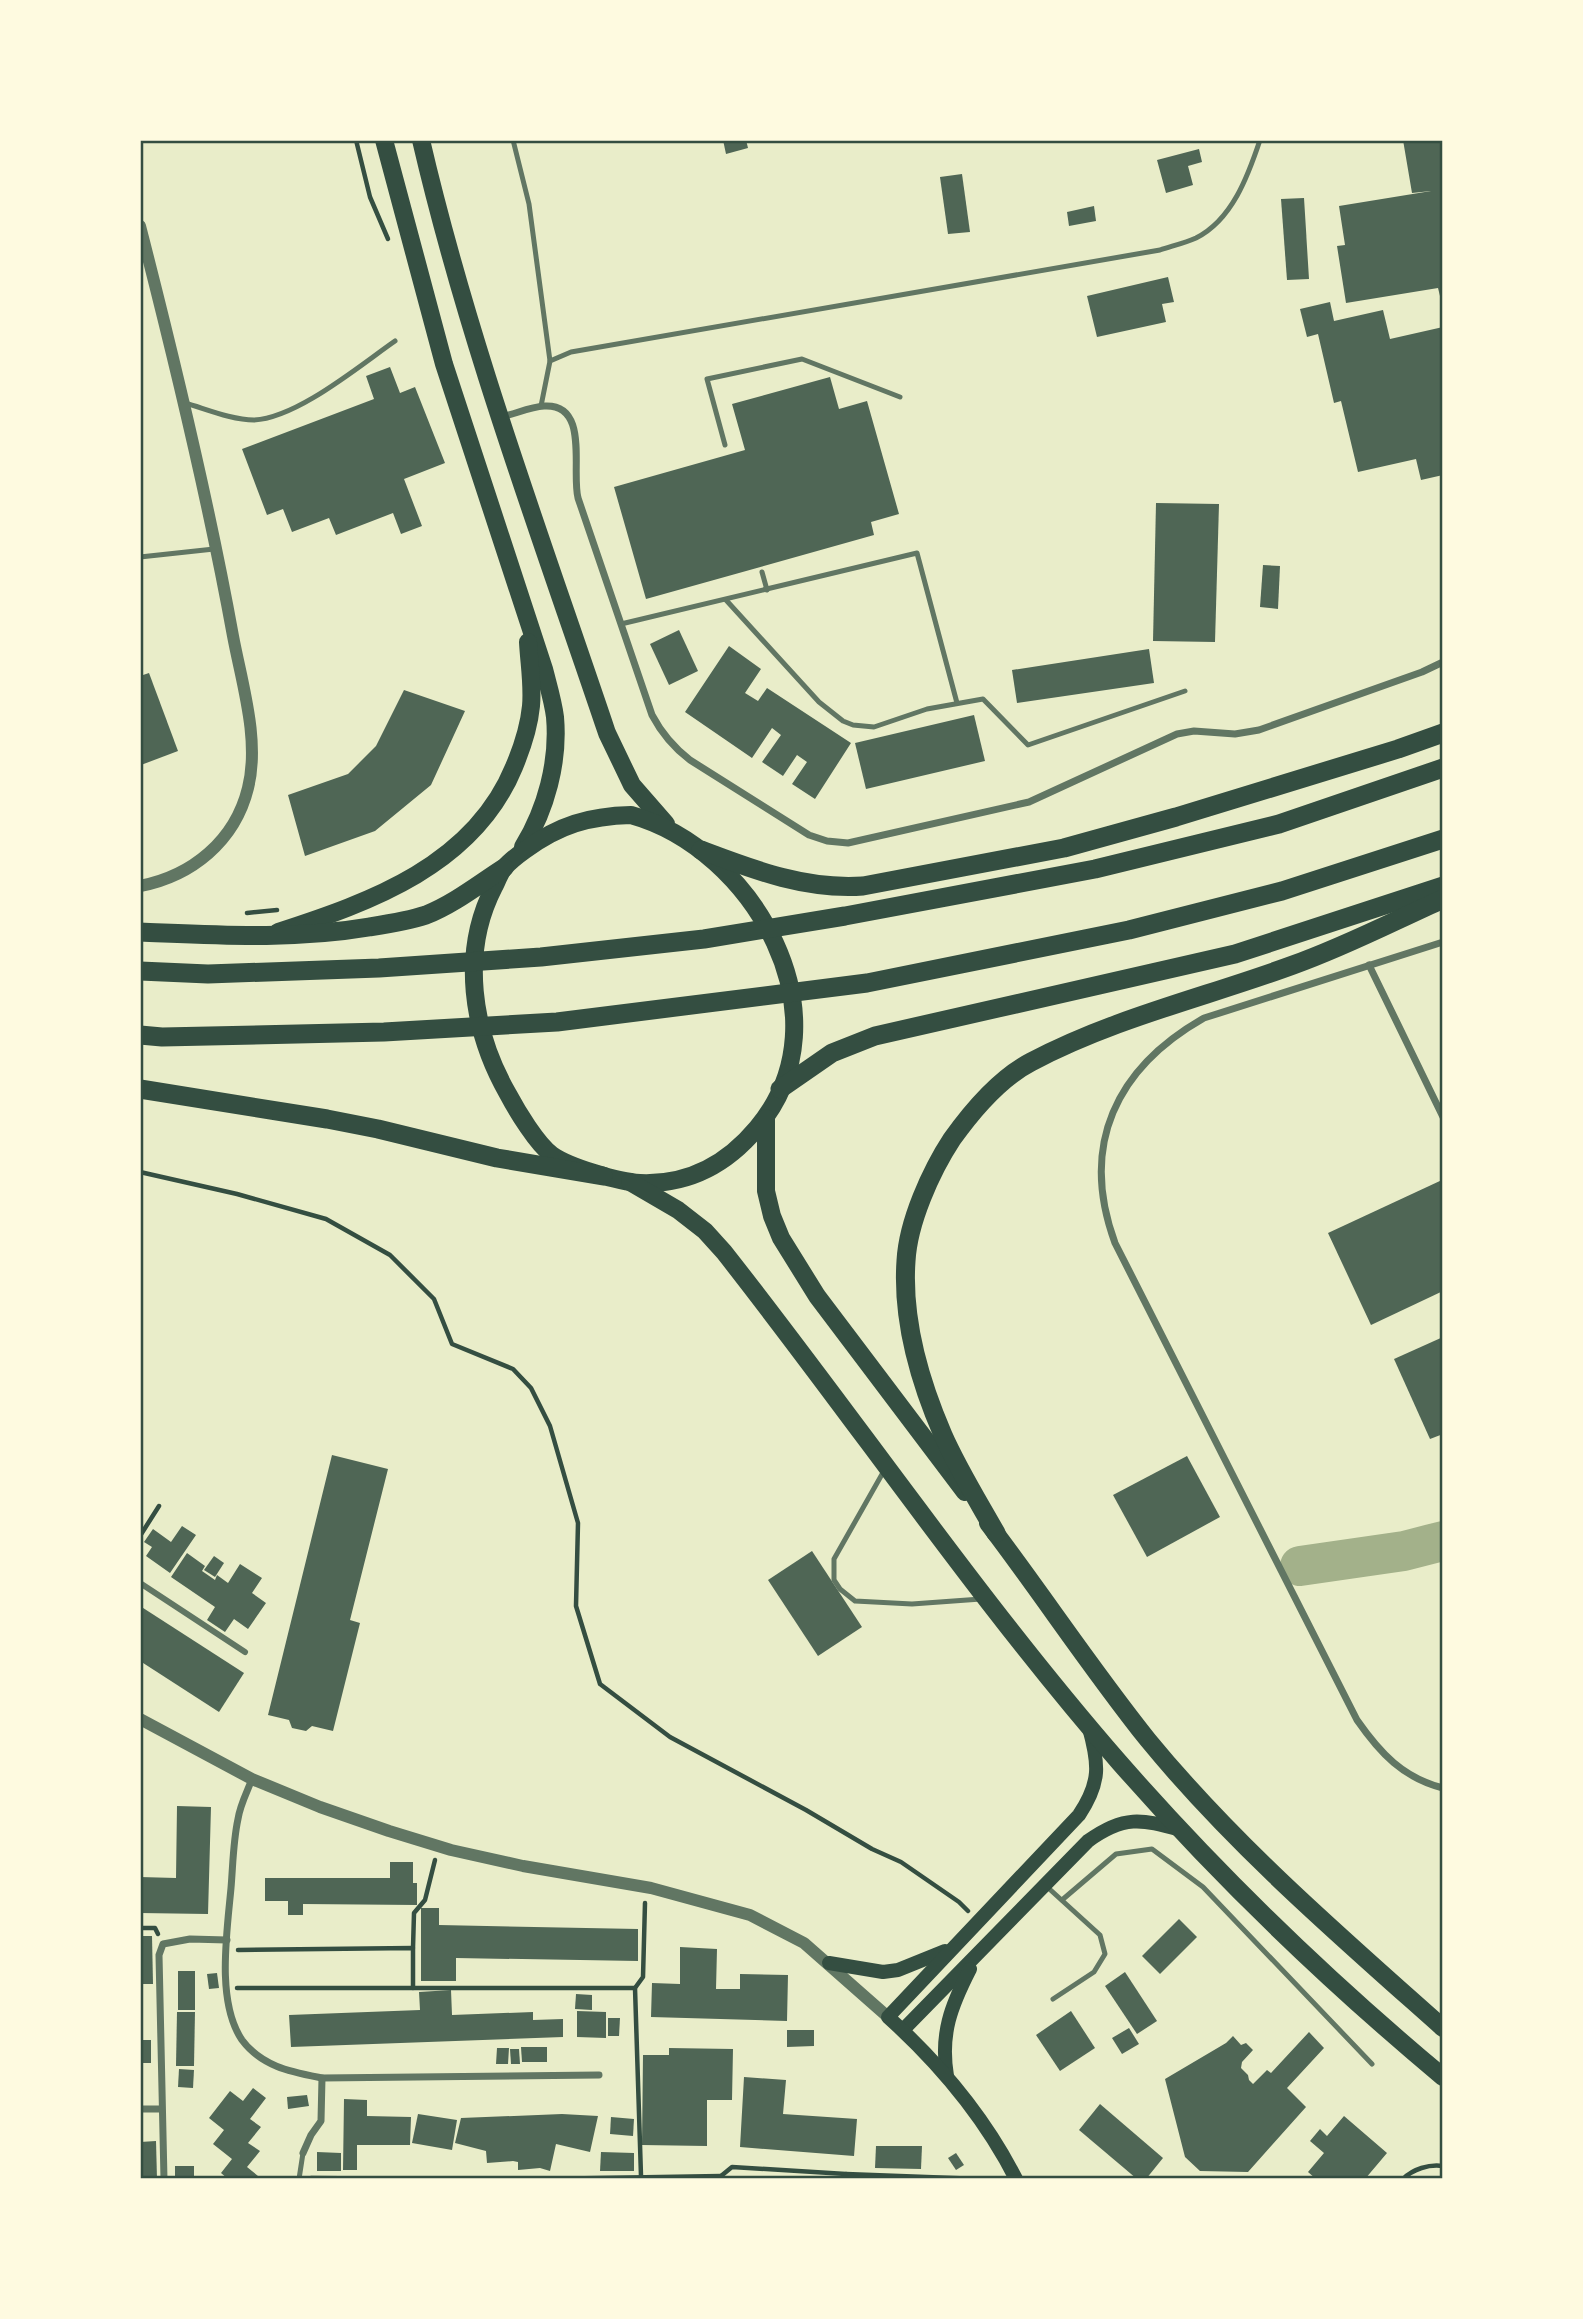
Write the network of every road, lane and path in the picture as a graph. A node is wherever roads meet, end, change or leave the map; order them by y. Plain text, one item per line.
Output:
1 (356, 140) edge
2 (384, 140) edge
3 (421, 140) edge
4 (513, 140) edge
5 (1260, 140) edge
6 (140, 226) edge
7 (392, 247) dead end
8 (146, 276) edge
9 (395, 341) dead end
10 (550, 361) junction
11 (900, 397) dead end
12 (183, 402) junction
13 (541, 407) junction
14 (500, 418) junction
15 (725, 445) dead end
16 (217, 548) junction
17 (140, 557) edge
18 (762, 572) dead end
19 (767, 590) junction
20 (726, 600) junction
21 (527, 617) junction
22 (621, 624) junction
23 (1443, 662) edge
24 (1185, 691) dead end
25 (957, 703) junction
26 (1443, 733) edge
27 (1443, 768) edge
28 (679, 835) junction
29 (1443, 839) edge
30 (701, 850) junction
31 (510, 862) junction
32 (140, 886) edge
33 (1443, 886) edge
34 (1443, 899) edge
35 (290, 909) dead end
36 (235, 914) dead end
37 (140, 932) edge
38 (265, 936) junction
39 (1443, 942) edge
40 (1369, 965) junction
41 (140, 971) edge
42 (140, 1035) edge
43 (140, 1089) edge
44 (780, 1089) junction
45 (1443, 1117) edge
46 (766, 1118) junction
47 (140, 1172) edge
48 (603, 1176) junction
49 (630, 1182) junction
50 (886, 1466) junction
51 (159, 1506) dead end
52 (996, 1533) junction
53 (140, 1536) edge
54 (140, 1583) edge
55 (987, 1598) junction
56 (245, 1652) dead end
57 (140, 1719) edge
58 (1088, 1724) junction
59 (252, 1779) junction
60 (1443, 1788) edge
61 (1181, 1830) junction
62 (439, 1846) junction
63 (1045, 1885) junction
64 (645, 1886) junction
65 (1062, 1900) junction
66 (978, 1920) junction
67 (227, 1940) junction
68 (413, 1948) junction
69 (226, 1950) junction
70 (950, 1950) junction
71 (977, 1955) junction
72 (829, 1964) junction
73 (227, 1988) junction
74 (413, 1988) junction
75 (635, 1988) junction
76 (1053, 1999) dead end
77 (888, 2017) junction
78 (1443, 2028) edge
79 (902, 2030) junction
80 (1373, 2064) dead end
81 (599, 2075) dead end
82 (947, 2077) junction
83 (1443, 2077) edge
84 (322, 2078) junction
85 (140, 2109) edge
86 (161, 2109) junction
87 (303, 2153) joint
88 (1443, 2166) edge
89 (641, 2175) junction
90 (846, 2176) edge
91 (722, 2177) edge
92 (164, 2179) edge
93 (299, 2179) edge
94 (428, 2179) edge
95 (539, 2179) edge
96 (980, 2179) edge
97 (1017, 2179) edge
98 (1403, 2179) edge

1 - 7 path
2 - 21 main road
3 - 14 main road
4 - 10 lane
5 - 10 lane
6 - 8 street
8 - 12 street
9 - 12 lane
10 - 13 lane
11 - 15 lane
12 - 16 street
13 - 14 street
13 - 22 street
14 - 28 main road
16 - 17 lane
16 - 32 street
18 - 19 lane
19 - 20 lane
19 - 25 lane
20 - 22 lane
20 - 25 lane
21 - 31 main road
21 - 38 main road
22 - 23 street
24 - 25 lane
26 - 30 highway
27 - 41 highway
28 - 30 main road
28 - 31 main road
29 - 42 highway
30 - 44 main road
31 - 38 highway
31 - 48 main road
33 - 44 highway
34 - 52 highway
35 - 36 path
37 - 38 highway
39 - 40 street
40 - 45 street
40 - 60 street
43 - 48 highway
44 - 46 main road
46 - 49 main road
46 - 52 main road
47 - 66 path
48 - 49 main road
49 - 50 main road
50 - 55 main road
50 - 55 lane
51 - 53 path
52 - 78 main road
54 - 56 street
55 - 58 main road
57 - 59 street
58 - 61 main road
58 - 66 main road
59 - 62 street
59 - 67 street
61 - 63 main road
61 - 83 main road
62 - 64 street
62 - 68 path
63 - 65 lane
63 - 71 main road
64 - 72 street
64 - 75 path
65 - 76 lane
65 - 80 lane
66 - 70 main road
67 - 69 street
67 - 86 street
68 - 69 path
68 - 74 path
69 - 73 street
70 - 72 main road
70 - 77 main road
71 - 79 main road
71 - 82 main road
72 - 77 street
73 - 74 path
73 - 84 street
74 - 75 path
75 - 89 path
77 - 79 main road
79 - 82 main road
81 - 84 street
82 - 97 main road
84 - 87 street
85 - 86 street
86 - 92 street
87 - 93 lane
88 - 98 path
89 - 91 path
89 - 95 path
90 - 91 path
90 - 96 path
93 - 94 path

